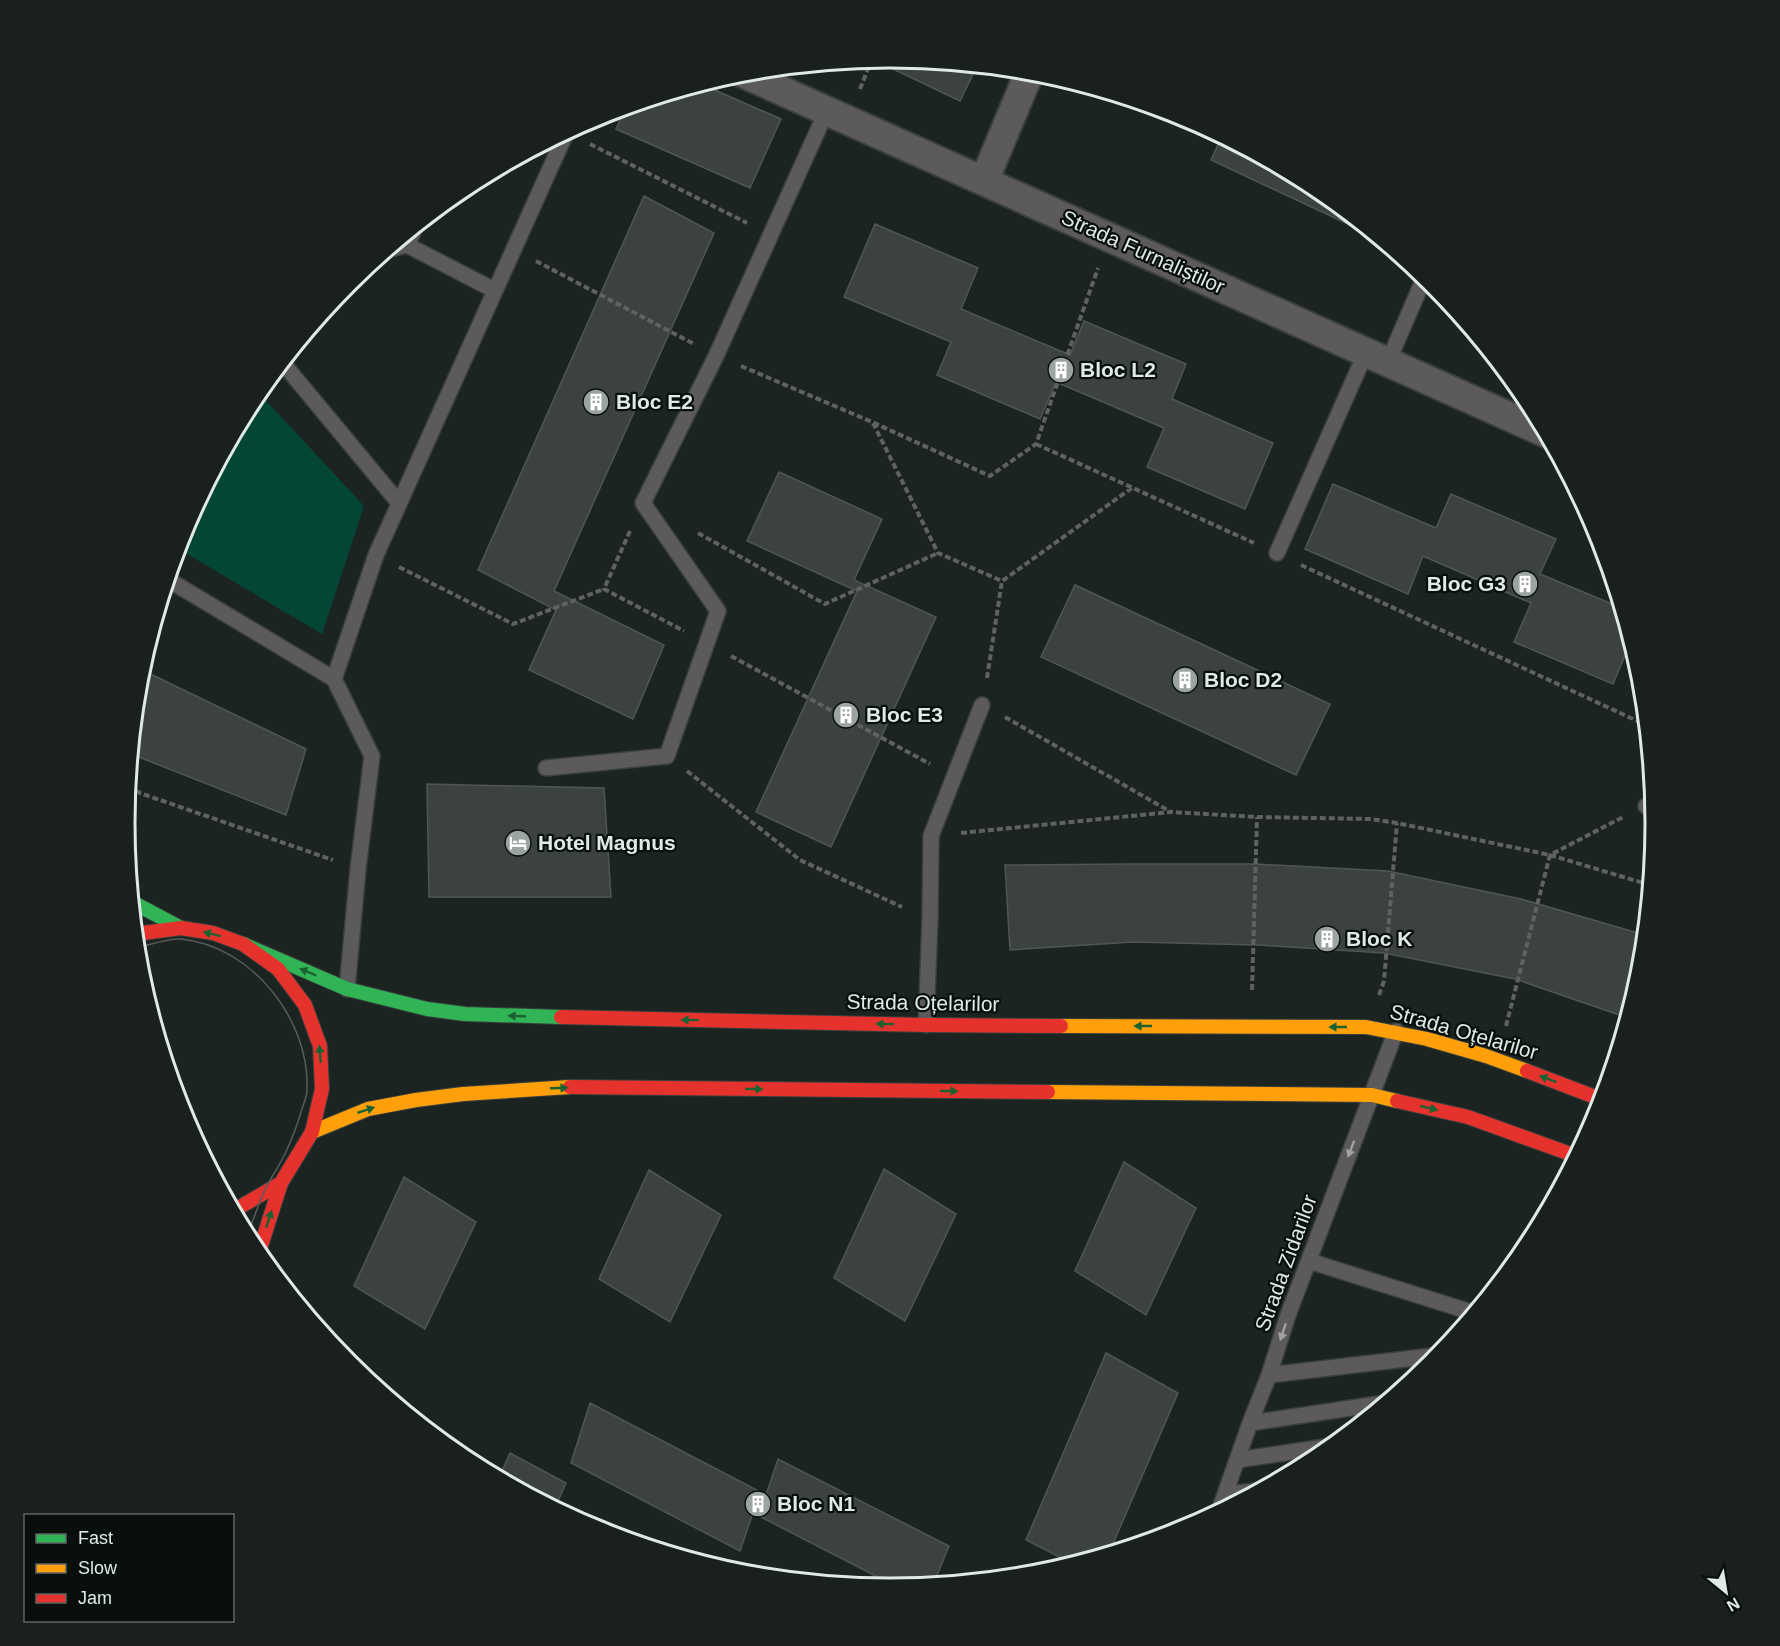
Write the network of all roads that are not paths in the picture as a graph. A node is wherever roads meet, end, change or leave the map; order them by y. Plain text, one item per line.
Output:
1 (757, 80) edge
2 (1026, 80) edge
3 (827, 110) junction
4 (562, 142) edge
5 (984, 181) junction
6 (409, 241) edge
7 (407, 245) junction
8 (403, 246) edge
9 (1420, 285) edge
10 (494, 290) junction
11 (1377, 357) junction
12 (287, 368) edge
13 (1521, 408) edge
14 (399, 503) junction
15 (1277, 554) road end
16 (174, 583) edge
17 (334, 679) junction
18 (982, 705) road end
19 (546, 768) dead end
20 (139, 906) edge
21 (181, 928) junction
22 (143, 933) edge
23 (243, 944) junction
24 (347, 989) junction
25 (926, 1024) junction
26 (1396, 1031) junction
27 (1372, 1095) junction
28 (1594, 1096) edge
29 (312, 1132) junction
30 (1569, 1154) edge
31 (281, 1183) junction
32 (240, 1207) edge
33 (262, 1243) edge
34 (1309, 1261) junction
35 (1466, 1311) edge
36 (1424, 1357) edge
37 (1269, 1375) junction
38 (1371, 1405) edge
39 (1250, 1423) junction
40 (1313, 1449) edge
41 (1237, 1460) junction
42 (1239, 1493) edge
43 (1226, 1494) junction
44 (1223, 1501) edge

1 - 3 street, Strada Furnaliștilor
2 - 5 street
3 - 5 street, Strada Furnaliștilor
3 - 19 lane
4 - 10 lane
5 - 11 street, Strada Furnaliștilor
6 - 7 lane
7 - 8 lane
7 - 10 lane
9 - 11 lane
10 - 14 lane
11 - 13 street, Strada Furnaliștilor
11 - 15 lane
12 - 14 lane
14 - 17 lane
16 - 17 lane
17 - 24 lane
18 - 25 lane
20 - 21 main road
21 - 22 main road
23 -> 21 main road
24 -> 23 main road, Strada Oțelarilor
29 -> 23 main road
25 -> 24 main road, Strada Oțelarilor
26 -> 25 main road, Strada Oțelarilor
26 - 27 lane, Strada Zidarilor
28 -> 26 main road, Strada Oțelarilor
29 -> 27 main road
27 -> 30 main road
27 -> 34 lane, Strada Zidarilor
29 - 31 main road
31 - 32 main road
33 -> 31 main road
34 - 35 lane
34 -> 37 lane, Strada Zidarilor
36 - 37 lane
37 - 39 lane, Strada Zidarilor
38 - 39 lane
39 - 41 lane, Strada Zidarilor
40 - 41 lane
41 - 43 lane, Strada Zidarilor
42 - 43 lane
43 - 44 lane, Strada Zidarilor

